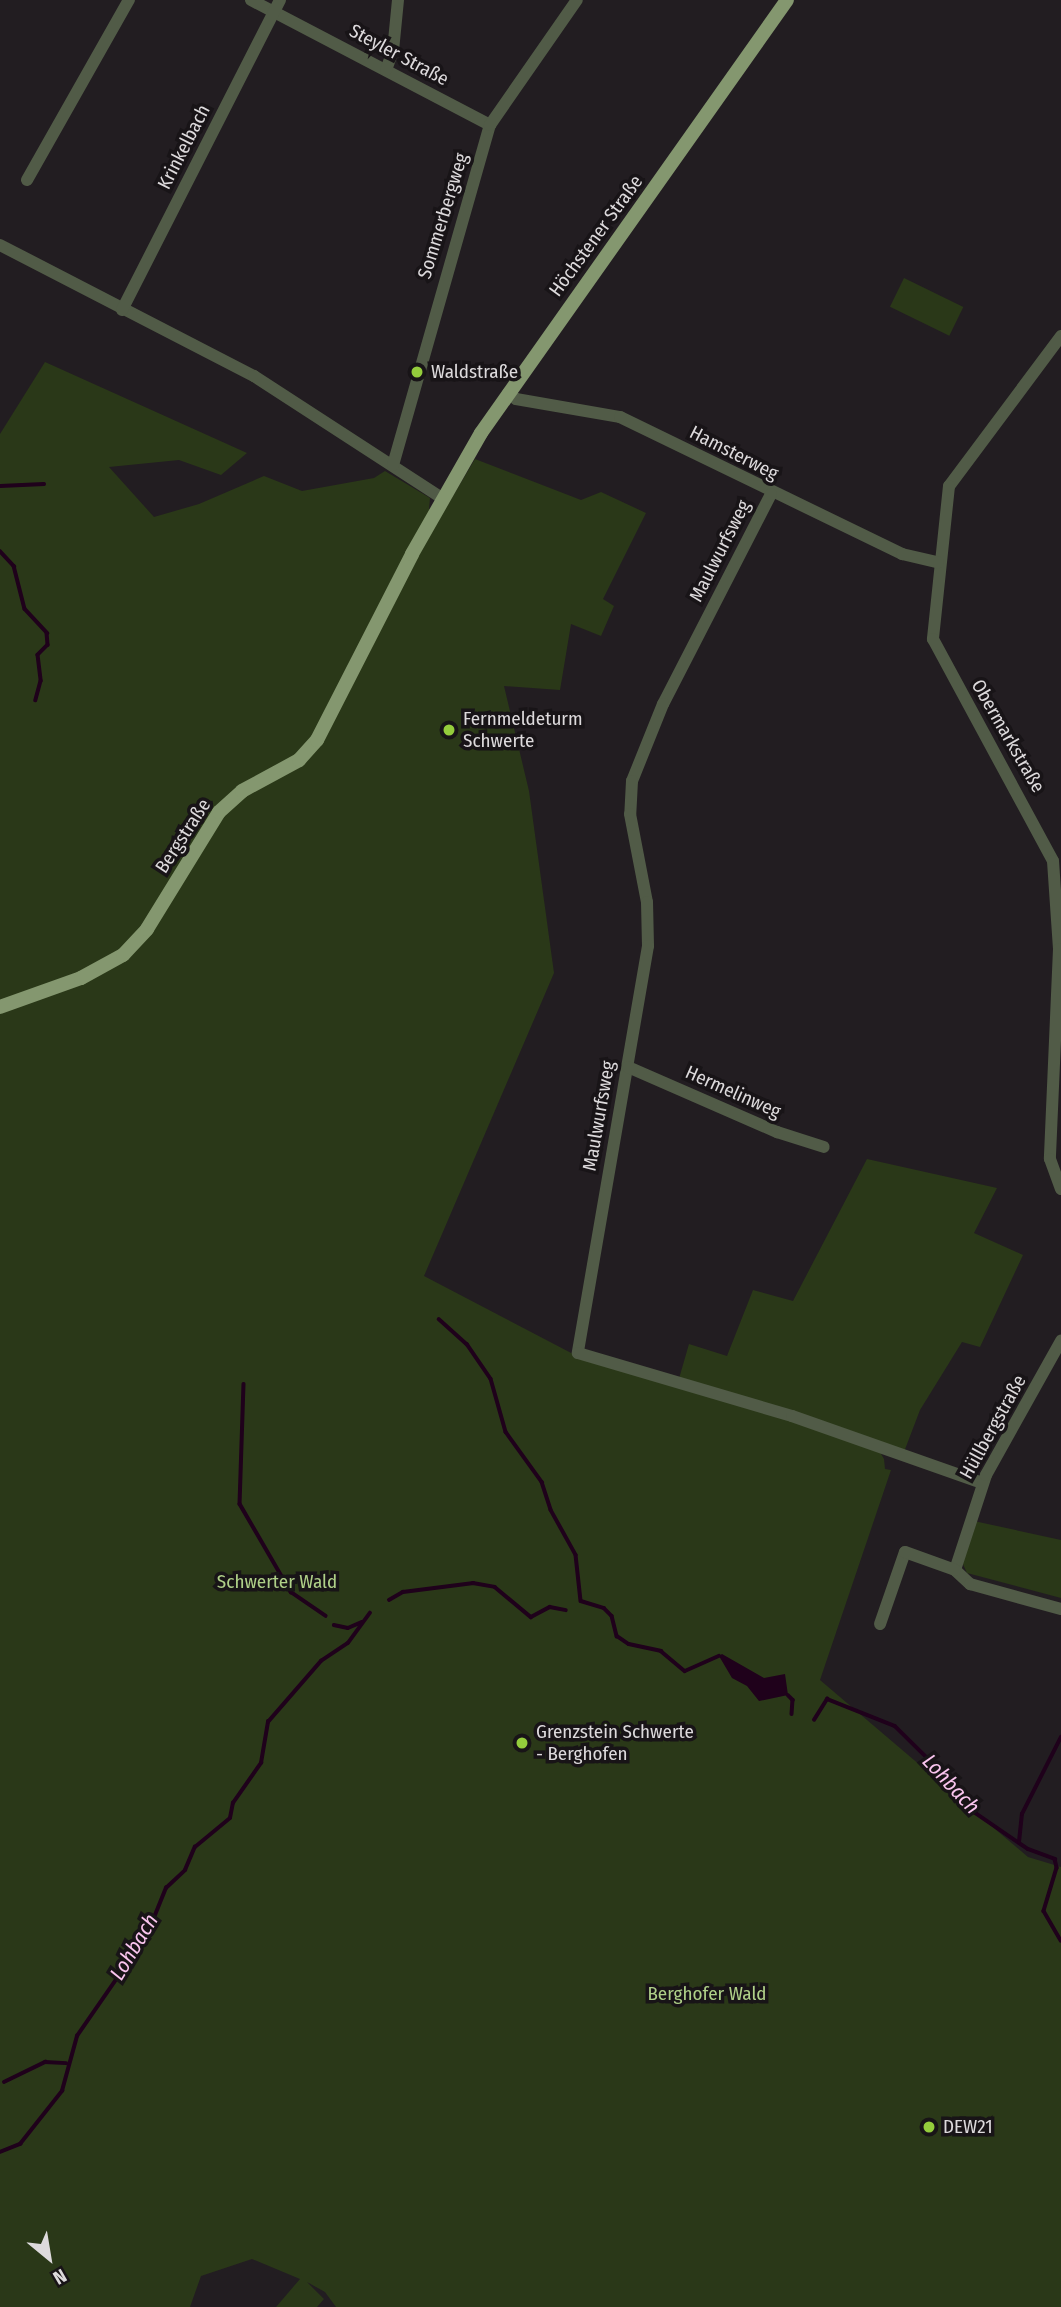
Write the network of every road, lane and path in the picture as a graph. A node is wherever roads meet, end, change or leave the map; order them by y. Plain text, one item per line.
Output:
1 (129, 0) edge
2 (251, 0) edge
3 (398, 0) edge
4 (577, 0) edge
5 (787, 0) edge
6 (277, 6) edge
7 (386, 70) junction
8 (490, 125) junction
9 (27, 180) dead end
10 (0, 245) edge
11 (122, 310) junction
12 (1061, 336) edge
13 (508, 393) junction
14 (393, 465) junction
15 (771, 494) junction
16 (442, 498) junction
17 (938, 562) junction
18 (0, 1007) edge
19 (628, 1067) junction
20 (824, 1147) dead end
21 (1061, 1189) edge
22 (1061, 1341) edge
23 (982, 1483) junction
24 (955, 1570) junction
25 (1061, 1609) edge
26 (880, 1624) dead end

1 - 9 street
2 - 6 street, Steyler Straße
3 - 7 street
4 - 8 street, Sommerbergweg
5 - 13 main road, Höchstener Straße
6 - 7 street, Steyler Straße
6 - 11 street, Krinkelbach
7 - 8 street, Steyler Straße
8 - 14 street, Sommerbergweg
10 - 11 street
11 - 14 street
12 - 17 street, Obermarkstraße
13 - 15 street, Hamsterweg
13 - 16 main road, Höchstener Straße
14 - 16 street
15 - 17 street, Hamsterweg
15 - 19 street, Maulwurfsweg
16 - 18 main road, Bergstraße
17 - 21 street, Obermarkstraße
19 - 20 street, Hermelinweg
19 - 23 street, Maulwurfsweg
22 - 23 street, Hüllbergstraße
23 - 24 street, Hüllbergstraße
24 - 25 street
24 - 26 street

